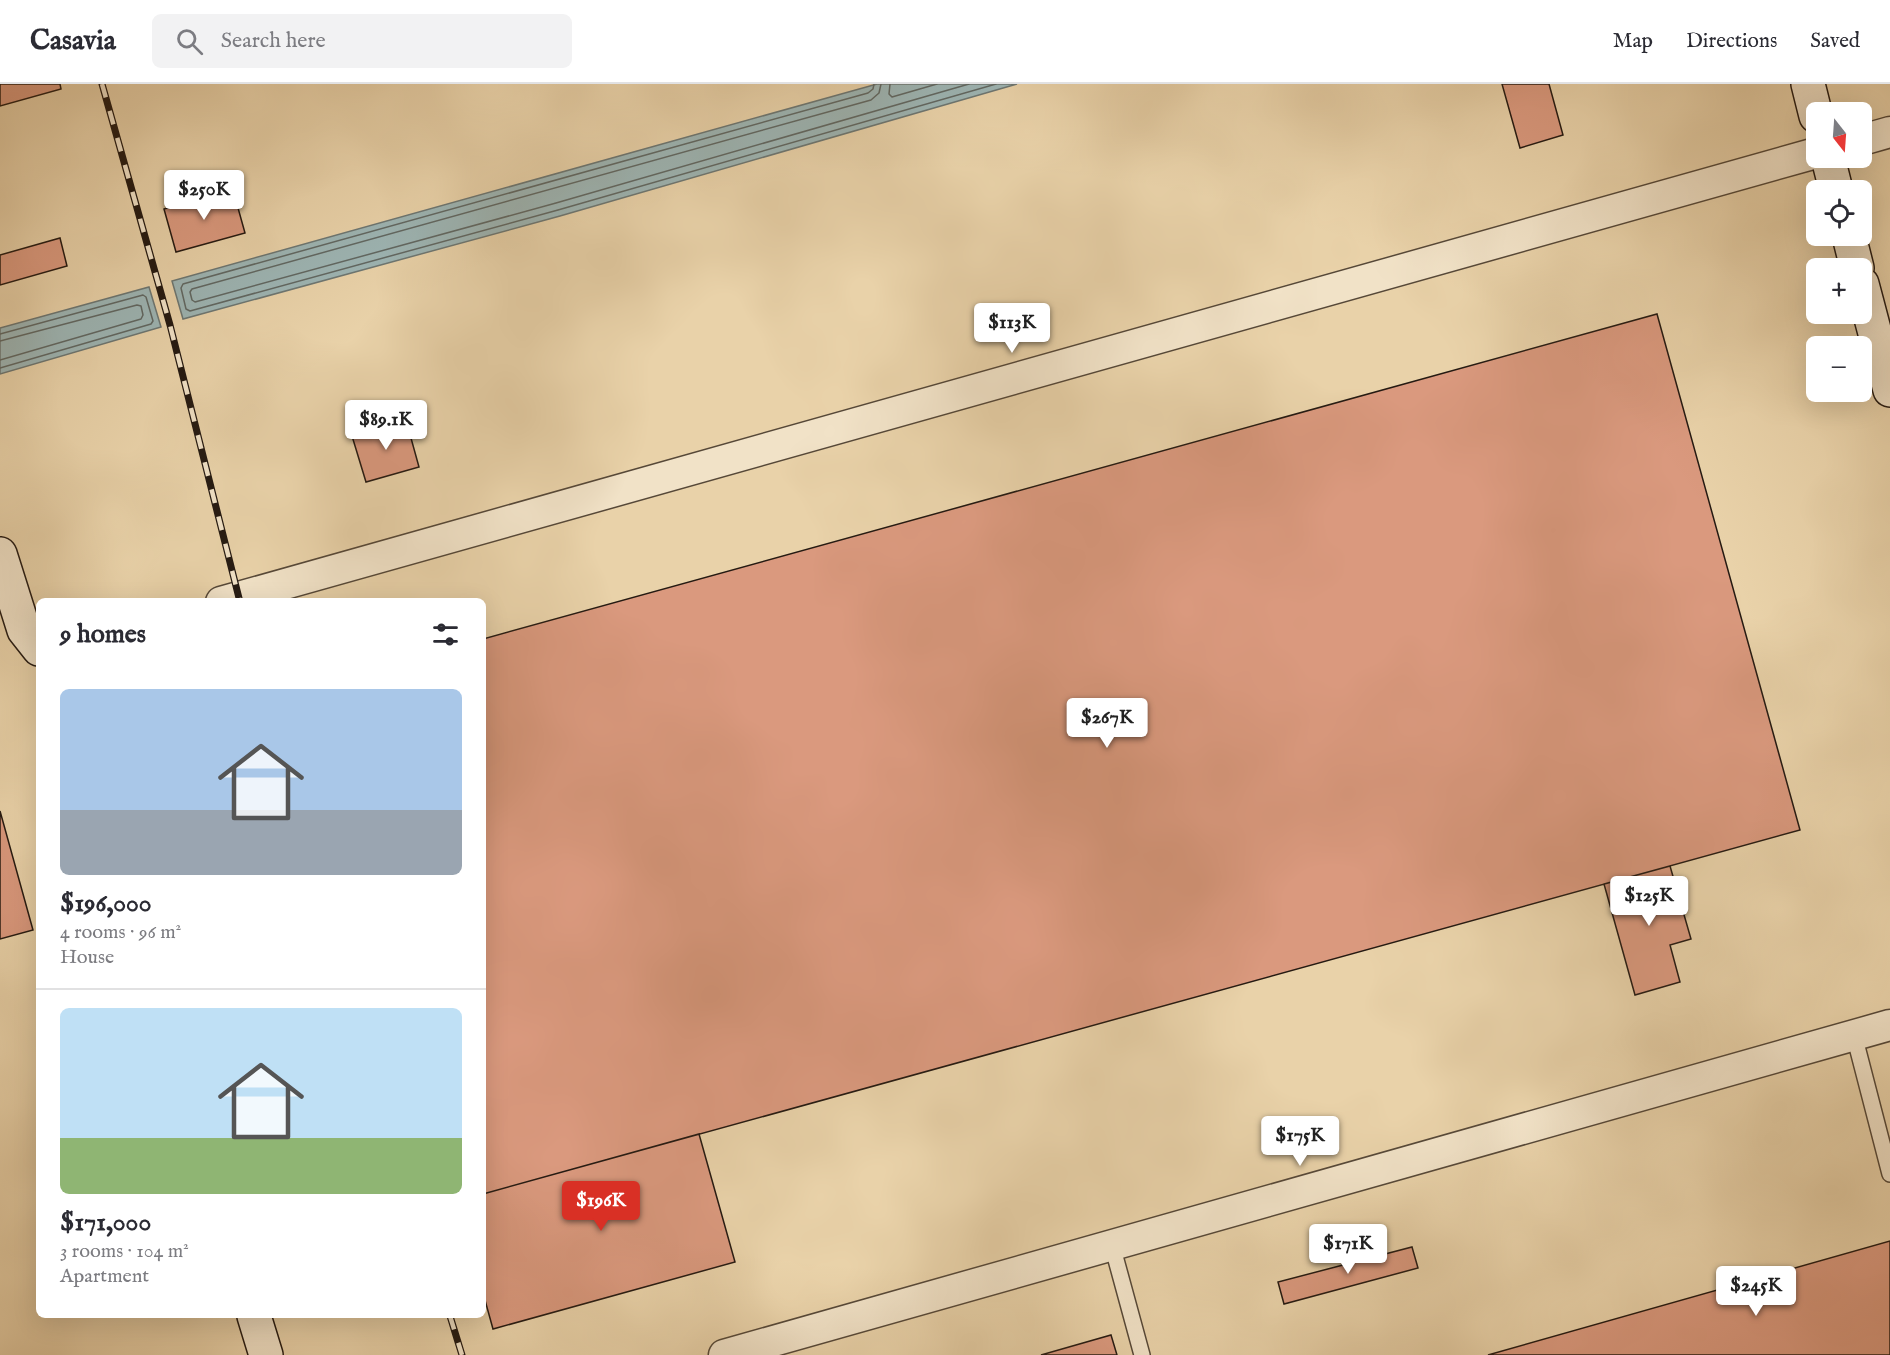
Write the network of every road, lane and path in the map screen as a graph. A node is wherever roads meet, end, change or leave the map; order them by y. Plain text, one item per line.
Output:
1 (1808, 84) edge
2 (1812, 102) edge
3 (1890, 132) edge
4 (1872, 137) edge
5 (1806, 156) edge
6 (1872, 322) edge
7 (1890, 390) edge
8 (0, 554) edge
9 (234, 598) edge
10 (36, 645) edge
11 (1890, 1025) edge
12 (1854, 1035) junction
13 (1890, 1174) edge
14 (1112, 1245) junction
15 (255, 1318) edge
16 (266, 1355) edge
17 (724, 1355) edge
18 (1142, 1355) edge

1 - 2 street
3 - 4 street
5 - 9 street
6 - 7 street
8 - 10 street
11 - 12 street
12 - 13 lane
12 - 14 street
14 - 17 street
14 - 18 lane
15 - 16 street

